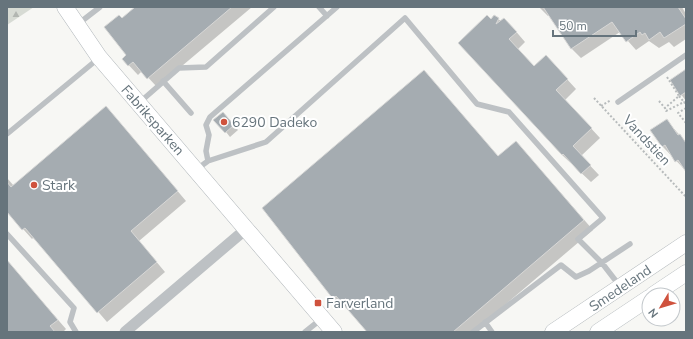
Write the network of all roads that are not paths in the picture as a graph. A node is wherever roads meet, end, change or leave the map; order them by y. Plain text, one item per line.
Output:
1 (65, 7) edge
2 (100, 7) edge
3 (274, 7) edge
4 (320, 7) edge
5 (337, 7) edge
6 (327, 16) junction
7 (76, 25) junction
8 (686, 55) edge
9 (99, 57) junction
10 (163, 81) junction
11 (618, 102) dead end
12 (138, 103) junction
13 (192, 113) dead end
14 (7, 134) edge
15 (202, 166) junction
16 (246, 229) junction
17 (7, 234) edge
18 (686, 243) edge
19 (630, 244) dead end
20 (602, 262) junction
21 (686, 273) edge
22 (620, 287) junction
23 (665, 287) edge
24 (641, 303) edge
25 (322, 318) junction
26 (485, 322) junction
27 (130, 330) edge
28 (76, 332) edge
29 (305, 332) edge
30 (334, 332) edge
31 (473, 332) edge
32 (492, 332) edge
33 (553, 332) edge
34 (598, 332) edge

1 - 7 street, Fabriksparken
2 - 7 lane
3 - 10 lane
4 - 6 lane
5 - 6 lane
6 - 15 lane
7 - 9 street, Fabriksparken
8 - 11 lane
9 - 12 street, Fabriksparken
9 - 14 lane
10 - 12 lane
10 - 13 lane
12 - 15 street, Fabriksparken
15 - 16 street, Fabriksparken
15 - 20 lane
16 - 25 street, Fabriksparken
16 - 27 street
17 - 28 lane
18 - 22 street, Smedeland
19 - 20 lane
20 - 22 lane
20 - 26 lane
21 - 23 street, Smedeland
22 - 33 street, Smedeland
24 - 34 street, Smedeland
25 - 29 lane
25 - 30 street, Fabriksparken
26 - 31 lane
26 - 32 lane

